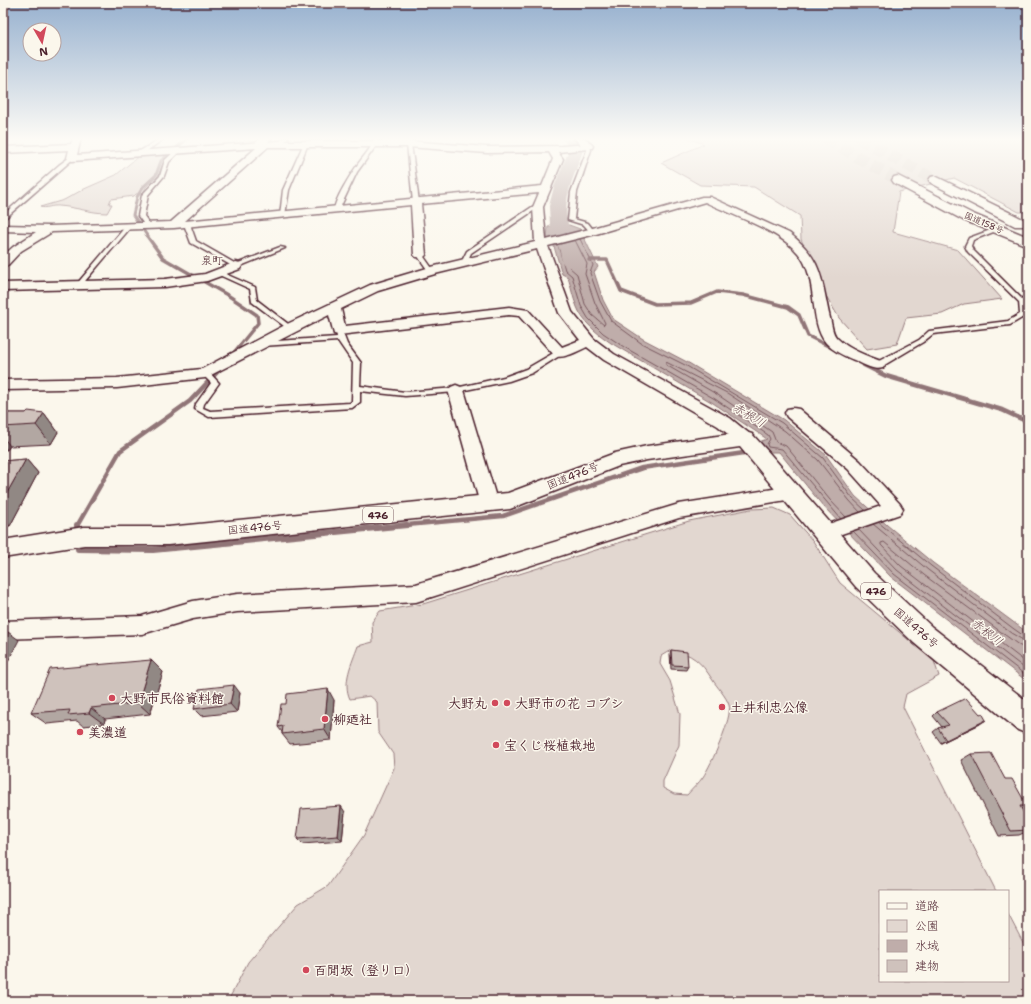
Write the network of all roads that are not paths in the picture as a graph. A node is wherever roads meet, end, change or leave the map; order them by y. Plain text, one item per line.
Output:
1 (40, 185) edge
2 (153, 185) edge
3 (220, 185) edge
4 (288, 185) edge
5 (349, 185) edge
6 (414, 185) edge
7 (548, 185) edge
8 (577, 185) edge
9 (907, 185) tunnel mouth
10 (945, 185) tunnel mouth
11 (546, 189) junction
12 (416, 202) junction
13 (538, 207) junction
14 (336, 210) junction
15 (282, 215) junction
16 (3, 218) edge
17 (189, 224) junction
18 (174, 225) junction
19 (148, 226) junction
20 (128, 227) junction
21 (1028, 227) edge
22 (3, 228) edge
23 (49, 229) junction
24 (998, 229) junction
25 (589, 232) junction
26 (1028, 242) edge
27 (544, 243) junction
28 (282, 248) dead end
29 (420, 255) joint
30 (3, 263) edge
31 (464, 263) junction
32 (236, 266) junction
33 (431, 271) junction
34 (219, 273) junction
35 (78, 286) junction
36 (3, 287) edge
37 (334, 308) junction
38 (290, 328) junction
39 (339, 335) junction
40 (589, 342) junction
41 (261, 344) junction
42 (560, 353) junction
43 (878, 365) joint
44 (205, 373) junction
45 (3, 385) edge
46 (356, 388) junction
47 (456, 390) junction
48 (793, 413) dead end
49 (745, 439) junction
50 (792, 493) junction
51 (489, 504) junction
52 (828, 532) junction
53 (3, 549) edge
54 (3, 630) edge
55 (1028, 720) edge

1 - 16 lane
2 - 19 lane
3 - 18 street
4 - 15 lane
5 - 14 lane
6 - 12 lane
7 - 11 street
8 - 25 lane
9 - 24 highway, 国道158号
10 - 21 highway, 国道158号
11 - 12 street
11 - 13 street
12 - 14 street
12 - 29 street
13 - 27 street
13 - 31 lane
14 - 15 street
15 - 17 street
17 - 18 street
17 - 32 lane
18 - 19 street
19 - 20 street
20 - 23 street
20 - 35 lane
22 - 23 street
23 - 30 street
24 - 26 highway, 国道158号
24 - 43 lane
25 - 27 street
25 - 43 street
27 - 31 street
27 - 40 street
28 - 32 lane
29 - 33 lane
31 - 33 street
32 - 34 street
33 - 37 street
34 - 35 street
34 - 38 lane
35 - 36 street
37 - 38 street
37 - 39 street
38 - 41 street
39 - 41 lane
39 - 42 street
39 - 46 lane
40 - 42 street
40 - 49 street
41 - 44 street
42 - 47 lane
44 - 45 street
44 - 46 lane
46 - 47 lane
47 - 51 street
48 - 52 street
49 - 50 highway, 国道476号 / 476
49 - 51 highway, 国道476号 / 476
50 - 52 highway, 国道476号 / 476
50 - 54 street
51 - 53 highway, 国道476号 / 476
52 - 55 highway, 国道476号 / 476

